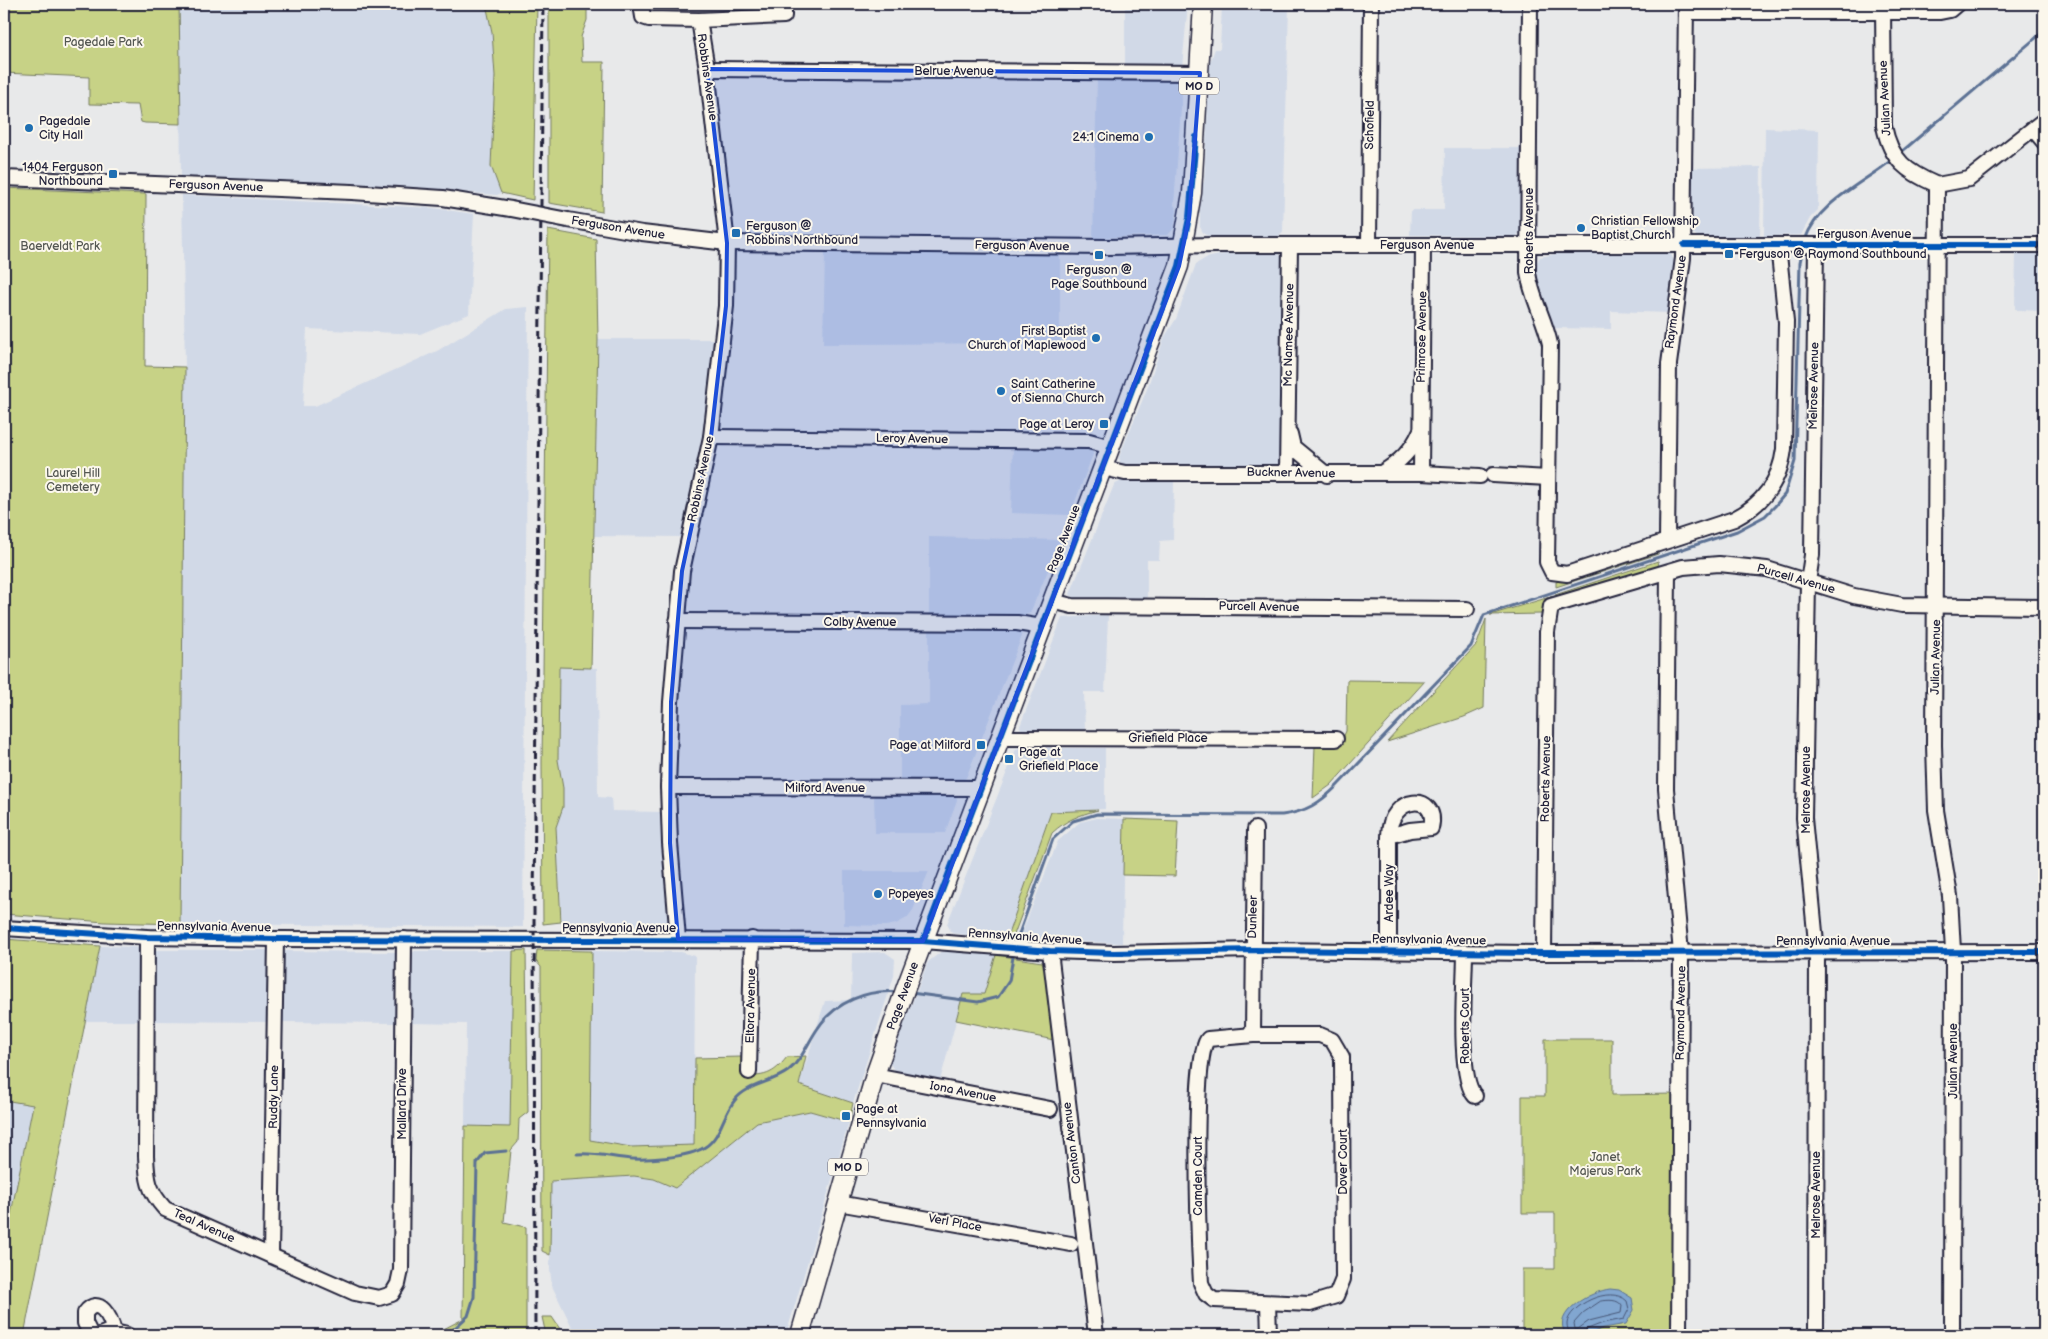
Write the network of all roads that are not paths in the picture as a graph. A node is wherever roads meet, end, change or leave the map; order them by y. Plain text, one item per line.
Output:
1 (1203, 4) edge
2 (1371, 4) edge
3 (1530, 4) edge
4 (1957, 4) edge
5 (1686, 8) edge
6 (1883, 8) edge
7 (642, 10) edge
8 (784, 10) edge
9 (698, 20) junction
10 (707, 69) junction
11 (1200, 73) junction
12 (2044, 120) edge
13 (2033, 129) junction
14 (2044, 142) edge
15 (4, 178) edge
16 (1937, 185) junction
17 (726, 243) junction
18 (2044, 244) edge
19 (1290, 245) junction
20 (1369, 245) junction
21 (1423, 245) junction
22 (1528, 245) junction
23 (1684, 245) junction
24 (1808, 245) junction
25 (1937, 245) junction
26 (1778, 246) junction
27 (1184, 247) junction
28 (1288, 426) junction
29 (1421, 429) junction
30 (711, 437) junction
31 (1111, 447) junction
32 (1103, 468) junction
33 (1287, 473) junction
34 (1381, 473) junction
35 (1421, 473) junction
36 (1326, 475) junction
37 (1548, 478) junction
38 (1667, 540) junction
39 (1668, 572) junction
40 (1808, 582) junction
41 (1052, 601) junction
42 (1551, 606) joint
43 (1937, 607) junction
44 (2044, 607) edge
45 (1467, 609) dead end
46 (677, 621) junction
47 (1042, 627) junction
48 (1000, 738) junction
49 (1336, 739) dead end
50 (668, 787) junction
51 (981, 788) junction
52 (1254, 829) dead end
53 (1389, 836) dead end
54 (4, 928) edge
55 (147, 937) junction
56 (276, 939) junction
57 (404, 939) junction
58 (678, 939) junction
59 (752, 939) junction
60 (923, 941) junction
61 (1253, 950) junction
62 (1389, 950) junction
63 (1050, 952) junction
64 (1465, 952) junction
65 (1953, 952) junction
66 (2044, 952) edge
67 (1544, 953) junction
68 (1681, 953) junction
69 (1817, 953) junction
70 (1253, 1035) junction
71 (749, 1072) dead end
72 (875, 1075) junction
73 (1475, 1096) dead end
74 (1050, 1109) dead end
75 (838, 1203) junction
76 (1071, 1244) dead end
77 (271, 1256) junction
78 (401, 1270) joint
79 (1268, 1303) junction
80 (800, 1335) edge
81 (1096, 1335) edge
82 (1269, 1335) edge
83 (1679, 1335) edge
84 (1816, 1335) edge
85 (1952, 1335) edge

1 - 11 main road, Page Avenue / MO D
2 - 20 street, Schofield
3 - 22 street, Roberts Avenue
4 - 6 street
5 - 6 street
5 - 23 street, Raymond Avenue
6 - 16 street, Julian Avenue
7 - 9 street
8 - 9 street
9 - 10 street, Robbins Avenue
10 - 11 street, Belrue Avenue
10 - 17 street, Robbins Avenue
11 - 27 main road, Page Avenue / MO D
12 - 13 street
13 - 14 street
13 - 16 street
15 - 17 street, Ferguson Avenue, bridge
16 - 25 street, Julian Avenue
17 - 27 street, Ferguson Avenue
17 - 30 street, Robbins Avenue
18 - 25 street, Ferguson Avenue
19 - 20 street, Ferguson Avenue
19 - 27 street, Ferguson Avenue
19 - 28 street, Mc Namee Avenue
20 - 21 street, Ferguson Avenue
21 - 22 street, Ferguson Avenue
21 - 29 street, Primrose Avenue
22 - 23 street, Ferguson Avenue
22 - 37 street, Roberts Avenue
23 - 26 street, Ferguson Avenue
23 - 38 street, Raymond Avenue
24 - 25 street, Ferguson Avenue
24 - 26 street, Ferguson Avenue
24 - 40 street, Melrose Avenue
25 - 43 street, Julian Avenue
26 - 38 street
27 - 31 main road, Page Avenue / MO D
28 - 33 street, Mc Namee Avenue
28 - 36 street, Mc Namee Avenue
29 - 34 street, Primrose Avenue
29 - 35 street, Primrose Avenue
30 - 31 street, Leroy Avenue
30 - 46 street, Robbins Avenue
31 - 32 main road, Page Avenue / MO D
32 - 33 street, Buckner Avenue
32 - 41 main road, Page Avenue / MO D
33 - 36 street, Buckner Avenue
34 - 35 street, Buckner Avenue
34 - 36 street, Buckner Avenue
35 - 37 street, Buckner Avenue
37 - 38 street, Roberts Avenue
39 - 40 street, Purcell Avenue
39 - 42 street, Purcell Avenue
39 - 68 street, Raymond Avenue
40 - 43 street, Purcell Avenue
40 - 69 street, Melrose Avenue
41 - 45 street, Purcell Avenue
41 - 47 main road, Page Avenue / MO D
42 - 67 street, Roberts Avenue
43 - 44 street, Purcell Avenue
43 - 65 street, Julian Avenue
46 - 47 street, Colby Avenue
46 - 50 street, Robbins Avenue
47 - 48 main road, Page Avenue / MO D
48 - 49 street, Griefield Place
48 - 51 main road, Page Avenue / MO D
50 - 51 street, Milford Avenue
50 - 58 street, Robbins Avenue
51 - 60 main road, Page Avenue / MO D
52 - 61 street, Dunleer
53 - 62 street, Ardee Way
54 - 55 street, Pennsylvania Avenue
55 - 56 street, Pennsylvania Avenue
55 - 77 street, Teal Avenue
56 - 57 street, Pennsylvania Avenue
56 - 77 street, Ruddy Lane
57 - 58 street, Pennsylvania Avenue
57 - 78 street, Mallard Drive
58 - 59 street, Pennsylvania Avenue
59 - 60 street, Pennsylvania Avenue
59 - 71 street, Eltora Avenue
60 - 63 street, Pennsylvania Avenue
60 - 72 main road, Page Avenue / MO D
61 - 62 street, Pennsylvania Avenue
61 - 63 street, Pennsylvania Avenue
61 - 70 street, Dunleer
62 - 64 street, Pennsylvania Avenue
63 - 81 street, Canton Avenue
64 - 67 street, Pennsylvania Avenue
64 - 73 street, Roberts Court
65 - 66 street, Pennsylvania Avenue
65 - 69 street, Pennsylvania Avenue
65 - 85 street, Julian Avenue
67 - 68 street, Pennsylvania Avenue
68 - 69 street, Pennsylvania Avenue
68 - 83 street, Raymond Avenue
69 - 84 street, Melrose Avenue
70 - 79 street, Camden Court
70 - 79 street, Dover Court
72 - 74 street, Iona Avenue
72 - 75 main road, Page Avenue / MO D
75 - 76 street, Verl Place
75 - 80 main road, Page Avenue / MO D
77 - 78 street, Teal Avenue
79 - 82 street

